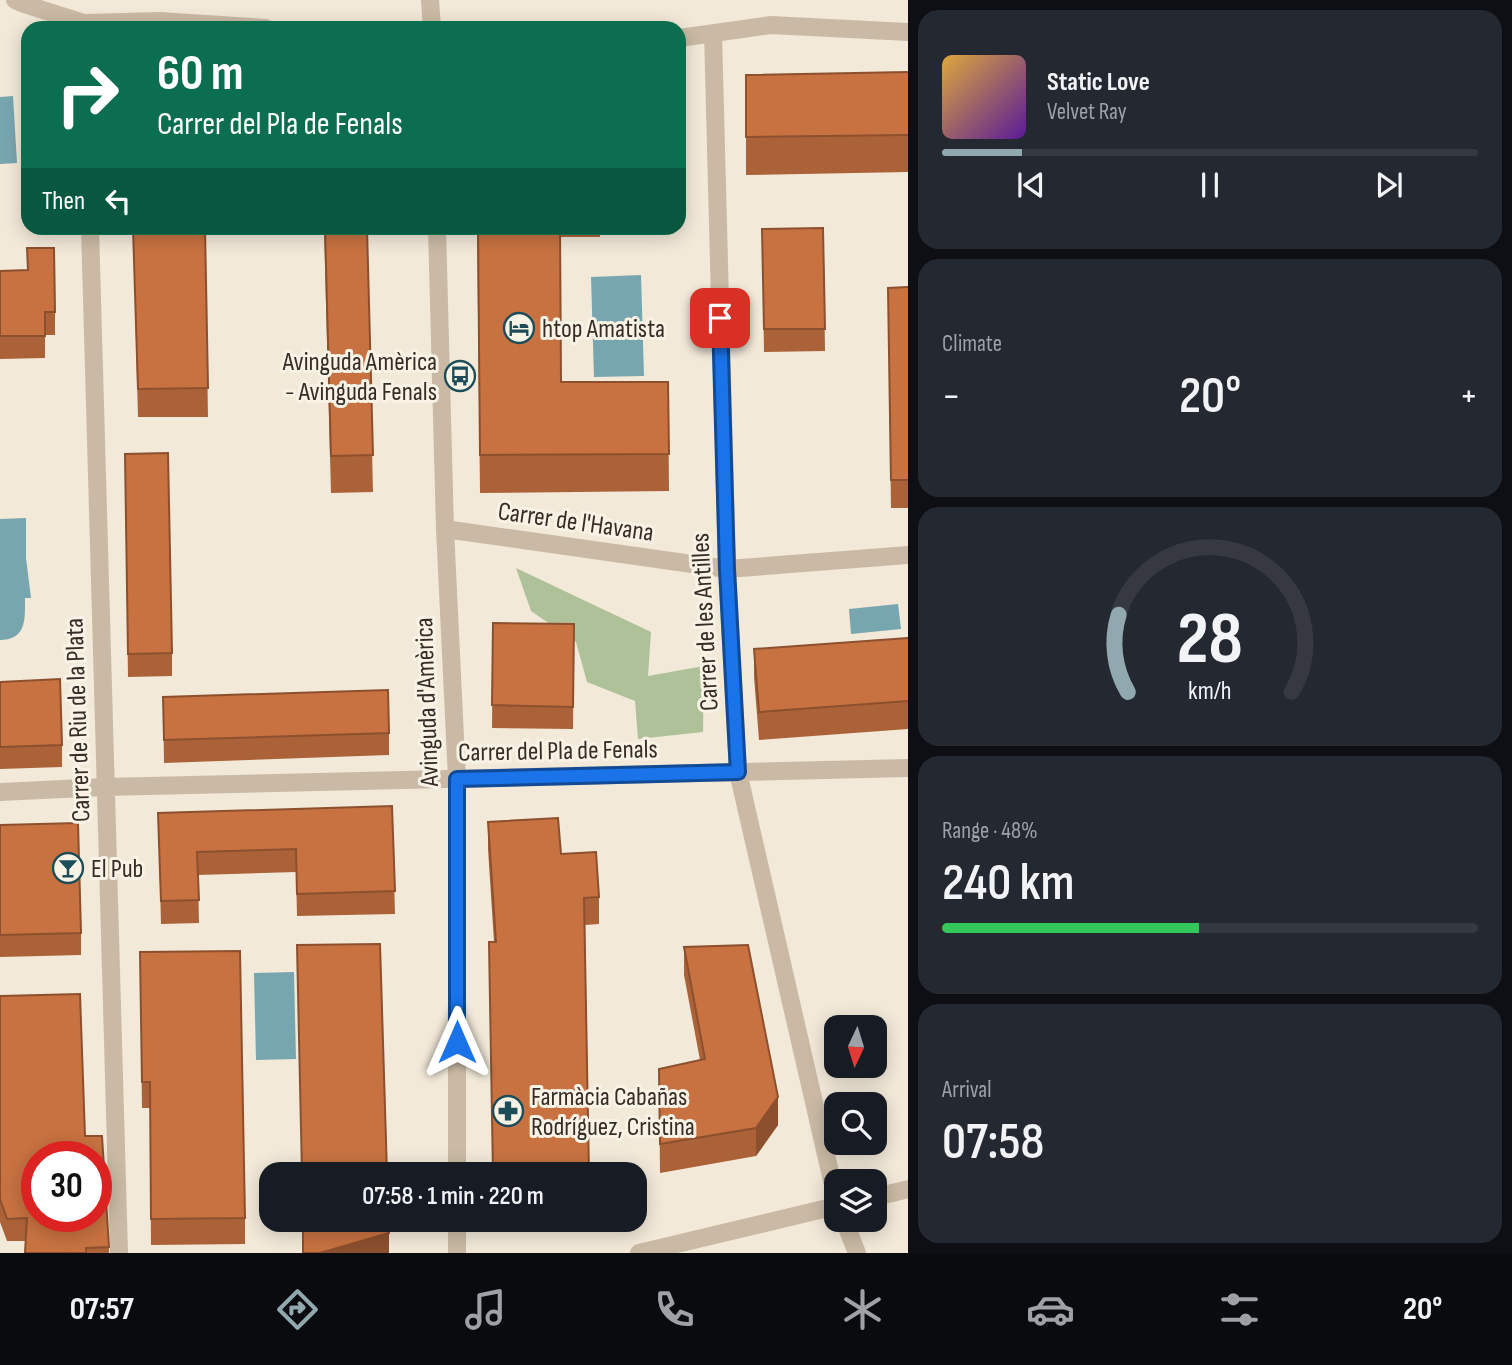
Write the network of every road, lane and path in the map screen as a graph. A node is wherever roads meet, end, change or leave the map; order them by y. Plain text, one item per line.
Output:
1 (15, 0) edge
2 (430, 0) edge
3 (70, 21) edge
4 (147, 21) edge
5 (173, 21) edge
6 (432, 21) edge
7 (908, 32) edge
8 (713, 33) junction
9 (686, 37) edge
10 (90, 235) edge
11 (437, 235) edge
12 (445, 529) junction
13 (908, 555) edge
14 (727, 569) junction
15 (908, 768) edge
16 (738, 772) junction
17 (457, 779) junction
18 (105, 787) junction
19 (0, 792) edge
20 (457, 1162) edge
21 (829, 1169) edge
22 (908, 1189) edge
23 (887, 1194) edge
24 (824, 1209) edge
25 (457, 1232) edge
26 (849, 1232) edge
27 (119, 1253) edge
28 (457, 1253) edge
29 (639, 1253) edge
30 (857, 1253) edge

1 - 3 street
2 - 6 street
4 - 5 street
7 - 8 street
8 - 9 street
8 - 14 street, Carrer de les Antilles
10 - 18 street, Carrer de Riu de la Plata
11 - 12 street, Avinguda d'Amèrica
12 - 14 street, Carrer de l'Havana
12 - 17 street, Avinguda d'Amèrica
13 - 14 street, Carrer de l'Havana
14 - 16 street, Carrer de les Antilles
15 - 16 street, Carrer del Pla de Fenals
16 - 17 street, Carrer del Pla de Fenals
16 - 21 street, Carrer de les Antilles
17 - 18 street, Carrer del Pla de Fenals
17 - 20 street, Avinguda d'Amèrica
18 - 19 street, Carrer del Pla de Fenals
18 - 27 street, Carrer de Riu de la Plata
22 - 23 street
24 - 29 street
25 - 28 street
26 - 30 street

